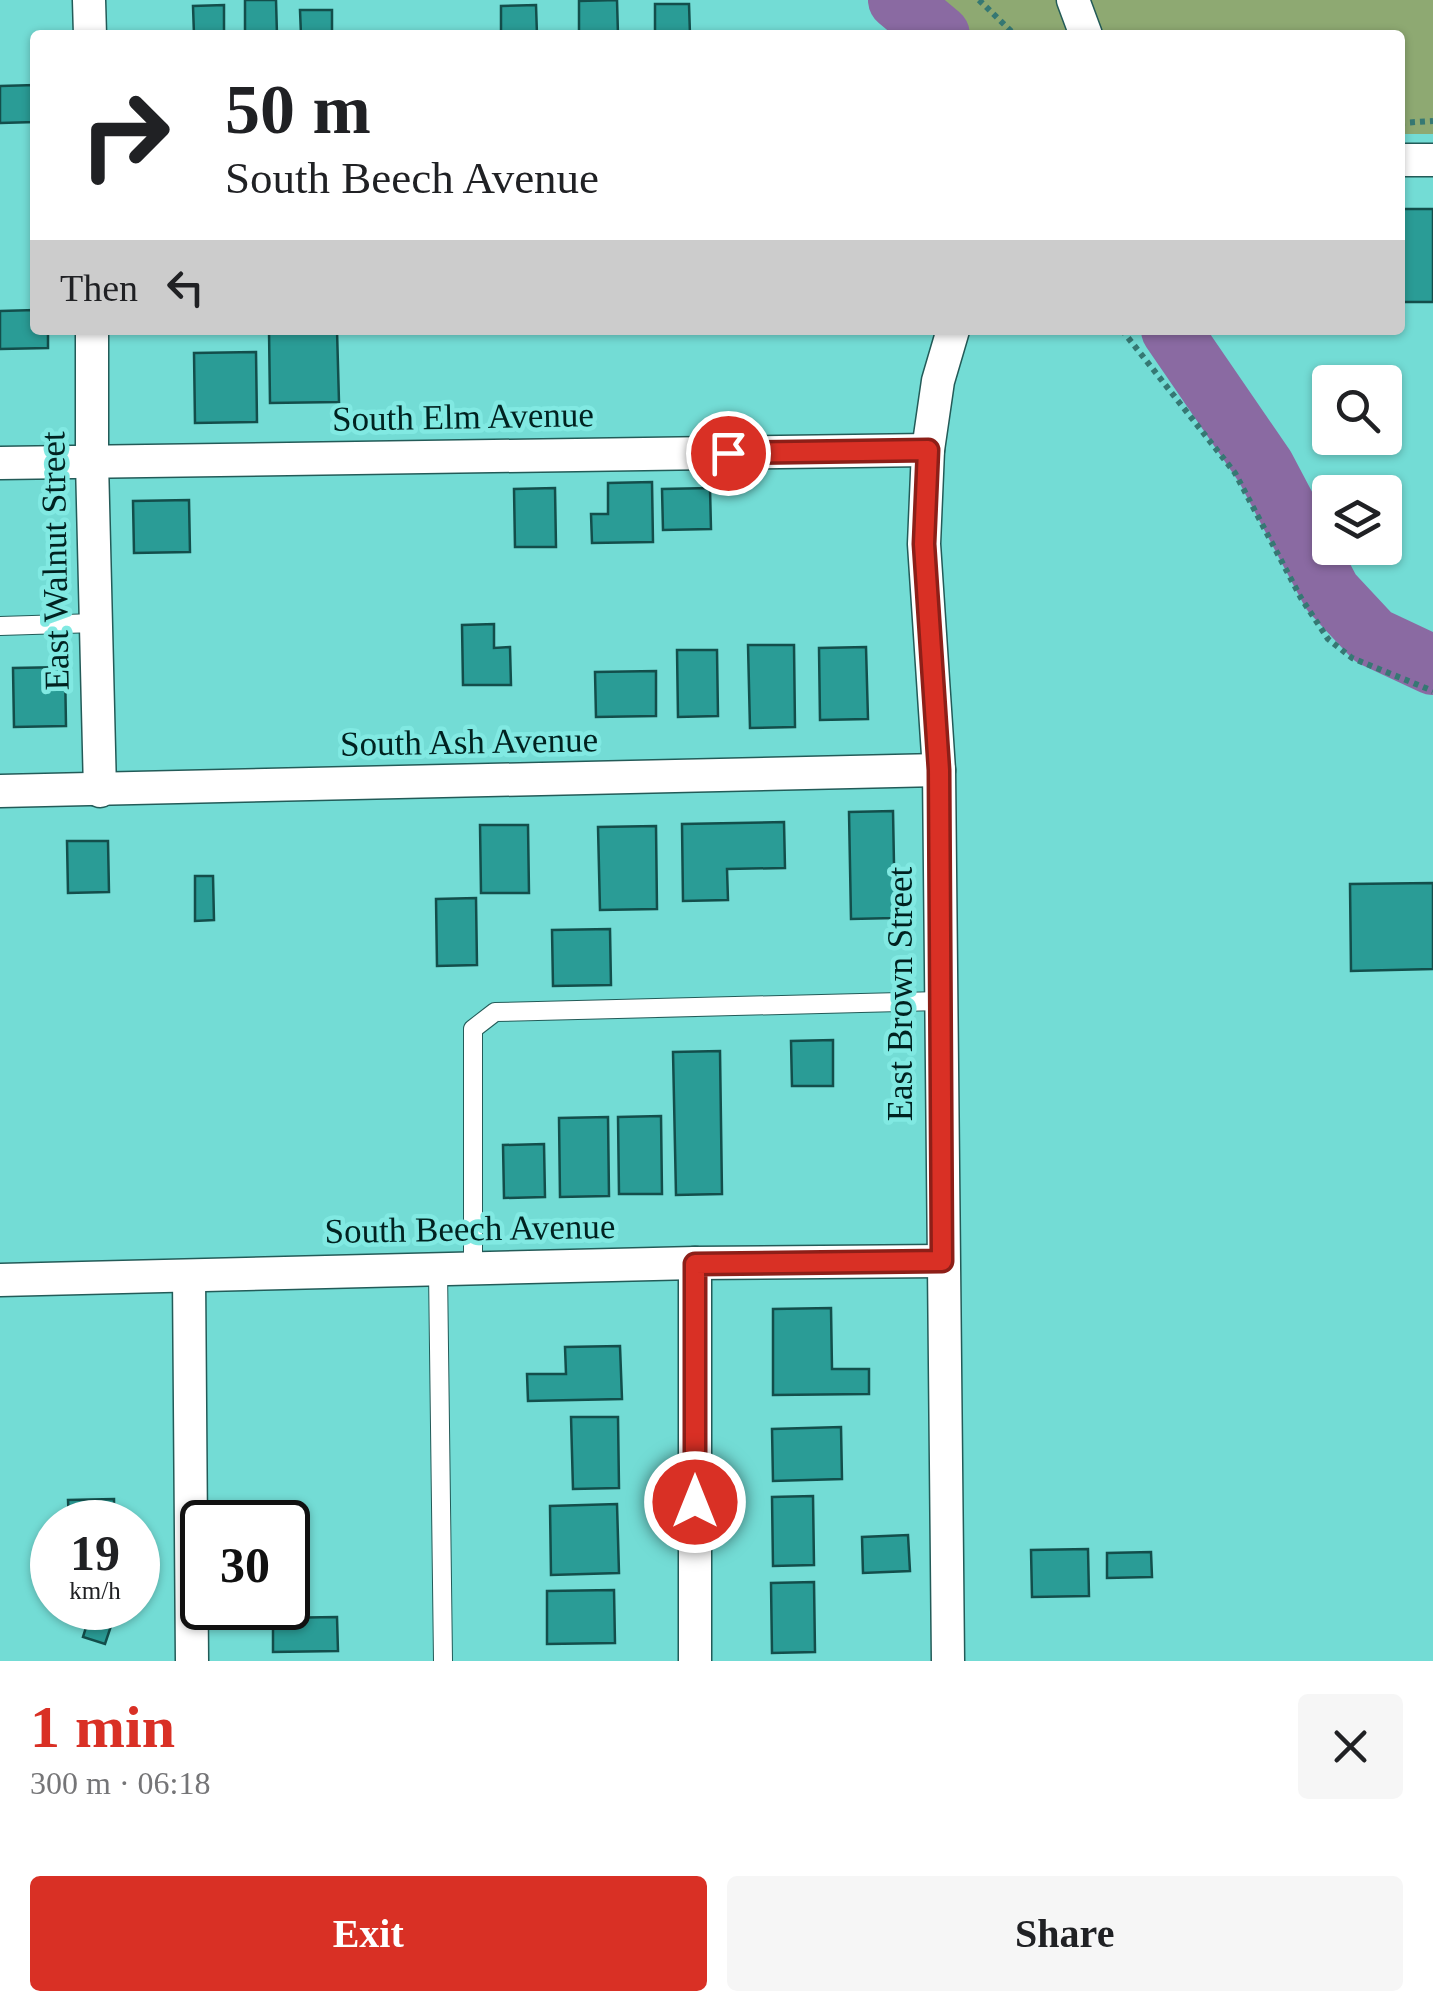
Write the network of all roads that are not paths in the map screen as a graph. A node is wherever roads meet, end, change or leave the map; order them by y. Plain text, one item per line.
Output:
1 (89, 0) edge
2 (1073, 0) edge
3 (90, 30) edge
4 (1084, 30) edge
5 (1405, 160) edge
6 (1433, 160) edge
7 (92, 335) edge
8 (952, 335) edge
9 (928, 450) junction
10 (92, 462) junction
11 (0, 464) edge
12 (96, 623) junction
13 (0, 626) edge
14 (939, 770) junction
15 (0, 790) edge
16 (100, 791) junction
17 (940, 1001) junction
18 (942, 1261) junction
19 (695, 1264) junction
20 (474, 1269) junction
21 (438, 1270) junction
22 (190, 1276) junction
23 (0, 1280) edge
24 (192, 1661) edge
25 (443, 1661) edge
26 (694, 1661) edge
27 (948, 1661) edge

1 - 3 street
2 - 4 street
5 - 6 street
7 - 10 street, East Walnut Street
8 - 9 street, East Brown Street
9 - 10 street, South Elm Avenue
9 - 14 street, East Brown Street
10 - 11 street, South Elm Avenue
10 - 12 street, East Walnut Street
12 - 13 lane
12 - 16 street, East Walnut Street
14 - 16 street, South Ash Avenue
14 - 17 street, East Brown Street
15 - 16 street, South Ash Avenue
17 - 18 street, East Brown Street
17 - 20 lane
18 - 19 street, South Beech Avenue
18 - 27 street, East Brown Street
19 - 20 street, South Beech Avenue
19 - 26 street
20 - 21 street, South Beech Avenue
21 - 22 street, South Beech Avenue
21 - 25 lane
22 - 23 street, South Beech Avenue
22 - 24 street

